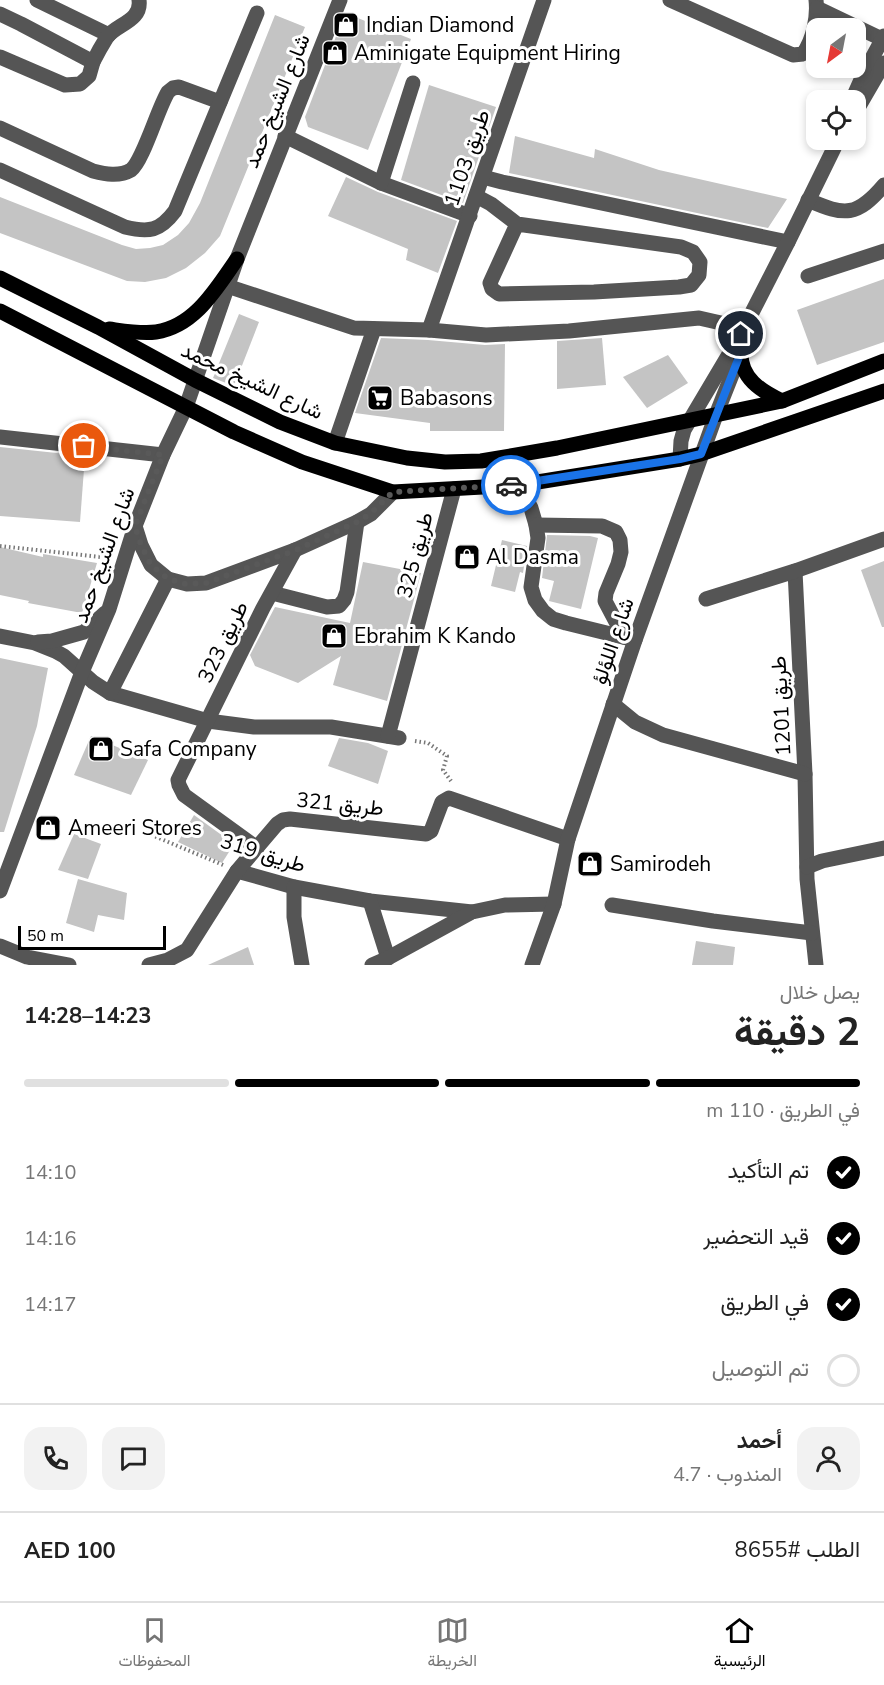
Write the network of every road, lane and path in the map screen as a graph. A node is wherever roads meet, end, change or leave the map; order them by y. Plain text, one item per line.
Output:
1 (37, 0) edge
2 (139, 0) edge
3 (340, 0) edge
4 (544, 0) edge
5 (670, 0) edge
6 (817, 4) edge
7 (257, 13) dead end
8 (0, 14) edge
9 (109, 35) junction
10 (883, 37) edge
11 (0, 57) edge
12 (93, 62) junction
13 (884, 63) edge
14 (413, 83) dead end
15 (856, 90) edge
16 (866, 94) edge
17 (220, 102) junction
18 (0, 128) edge
19 (285, 136) junction
20 (833, 150) edge
21 (0, 170) edge
22 (483, 177) junction
23 (381, 183) junction
24 (884, 185) edge
25 (808, 200) junction
26 (473, 206) junction
27 (515, 228) junction
28 (788, 242) junction
29 (884, 250) edge
30 (237, 259) junction
31 (808, 276) dead end
32 (0, 278) edge
33 (227, 286) junction
34 (0, 311) edge
35 (98, 327) junction
36 (374, 329) junction
37 (429, 330) junction
38 (741, 334) junction
39 (741, 352) junction
40 (884, 361) edge
41 (195, 380) junction
42 (884, 391) edge
43 (782, 401) junction
44 (186, 407) junction
45 (716, 415) junction
46 (689, 420) junction
47 (0, 437) edge
48 (335, 443) junction
49 (701, 454) junction
50 (163, 455) junction
51 (680, 459) junction
52 (519, 485) junction
53 (454, 489) junction
54 (393, 492) junction
55 (357, 522) junction
56 (536, 525) junction
57 (135, 526) junction
58 (884, 539) edge
59 (0, 546) edge
60 (296, 550) junction
61 (124, 559) junction
62 (795, 571) junction
63 (168, 579) junction
64 (272, 592) junction
65 (706, 598) dead end
66 (109, 609) junction
67 (0, 636) edge
68 (630, 638) junction
69 (35, 643) junction
70 (82, 672) junction
71 (110, 693) junction
72 (613, 704) junction
73 (208, 721) junction
74 (394, 737) junction
75 (805, 774) junction
76 (449, 798) junction
77 (147, 833) dead end
78 (568, 839) junction
79 (257, 848) junction
80 (884, 848) edge
81 (807, 867) junction
82 (237, 871) junction
83 (294, 887) junction
84 (0, 891) edge
85 (370, 901) junction
86 (554, 904) junction
87 (612, 905) dead end
88 (472, 912) junction
89 (812, 933) junction
90 (0, 946) edge
91 (388, 958) junction
92 (43, 962) edge
93 (69, 965) edge
94 (149, 965) edge
95 (302, 965) edge
96 (372, 965) edge
97 (532, 965) edge
98 (816, 965) edge

1 - 9 street
2 - 9 street
3 - 19 street, شارع الشيخ حمد
4 - 22 street, طريق 1103
5 - 6 street
6 - 10 street
7 - 17 street
8 - 12 street
9 - 12 street
10 - 15 street
11 - 12 street
13 - 16 street
14 - 23 street
17 - 18 street
17 - 21 street
19 - 23 street
19 - 30 street, شارع الشيخ حمد
20 - 25 street, شارع اللؤلؤ
22 - 26 street, طريق 1103
22 - 28 street
23 - 26 street
24 - 25 street
25 - 28 street, شارع اللؤلؤ
26 - 27 street
26 - 37 street, طريق 1103
27 - 27 street
28 - 38 street, شارع اللؤلؤ
29 - 31 street
30 - 33 street, شارع الشيخ حمد
30 - 35 main road
32 - 35 main road, شارع الشيخ محمد
33 - 36 street
33 - 41 street, شارع الشيخ حمد
34 - 44 main road
35 - 41 main road, شارع الشيخ محمد
36 - 37 street
36 - 48 street
37 - 38 street
38 - 39 street, شارع اللؤلؤ
38 - 46 street, شارع اللؤلؤ
39 - 43 main road
39 - 45 street, شارع اللؤلؤ
40 - 43 main road, شارع الشيخ محمد
41 - 44 street, شارع الشيخ حمد
41 - 48 main road, شارع الشيخ محمد
42 - 49 main road
43 - 45 main road, شارع الشيخ محمد
44 - 50 street, شارع الشيخ حمد
44 - 54 main road
45 - 46 main road, شارع الشيخ محمد
45 - 49 street, شارع اللؤلؤ
46 - 48 main road, شارع الشيخ محمد
46 - 51 street, شارع اللؤلؤ
47 - 50 street
49 - 51 main road
49 - 68 street, شارع اللؤلؤ
50 - 57 street, شارع الشيخ حمد
51 - 52 main road
52 - 53 main road
52 - 56 street
53 - 54 main road
53 - 74 street, طريق 325
54 - 55 street
55 - 60 street
55 - 64 street
56 - 68 street
56 - 68 street
57 - 61 street, شارع الشيخ حمد
57 - 63 street
58 - 62 street
59 - 61 path
60 - 63 street
60 - 64 street, طريق 323
61 - 66 street, شارع الشيخ حمد
62 - 65 street
62 - 75 street, طريق 1201
63 - 71 street
64 - 73 street, طريق 323
66 - 69 street
66 - 70 street, شارع الشيخ حمد
67 - 69 street
68 - 72 street, شارع اللؤلؤ
69 - 70 street
70 - 71 street
70 - 84 street, شارع الشيخ حمد
71 - 73 street
72 - 75 street
72 - 78 street, شارع اللؤلؤ
73 - 74 street
73 - 79 street, طريق 323
74 - 76 path
75 - 81 street, طريق 1201
76 - 78 street
76 - 79 street, طريق 321
77 - 82 path, طريق 319
78 - 86 street, شارع اللؤلؤ
79 - 82 street, طريق 321
80 - 81 street
81 - 89 street, طريق 1201
82 - 83 street, طريق 319
82 - 94 street, طريق 321
83 - 85 street, طريق 319
83 - 95 street
85 - 88 street, طريق 319
85 - 91 street
86 - 88 street, طريق 319
86 - 97 street, شارع اللؤلؤ
87 - 89 street
88 - 91 street, طريق 319
89 - 98 street, طريق 1201
90 - 92 street
91 - 96 street, طريق 319
92 - 93 street

